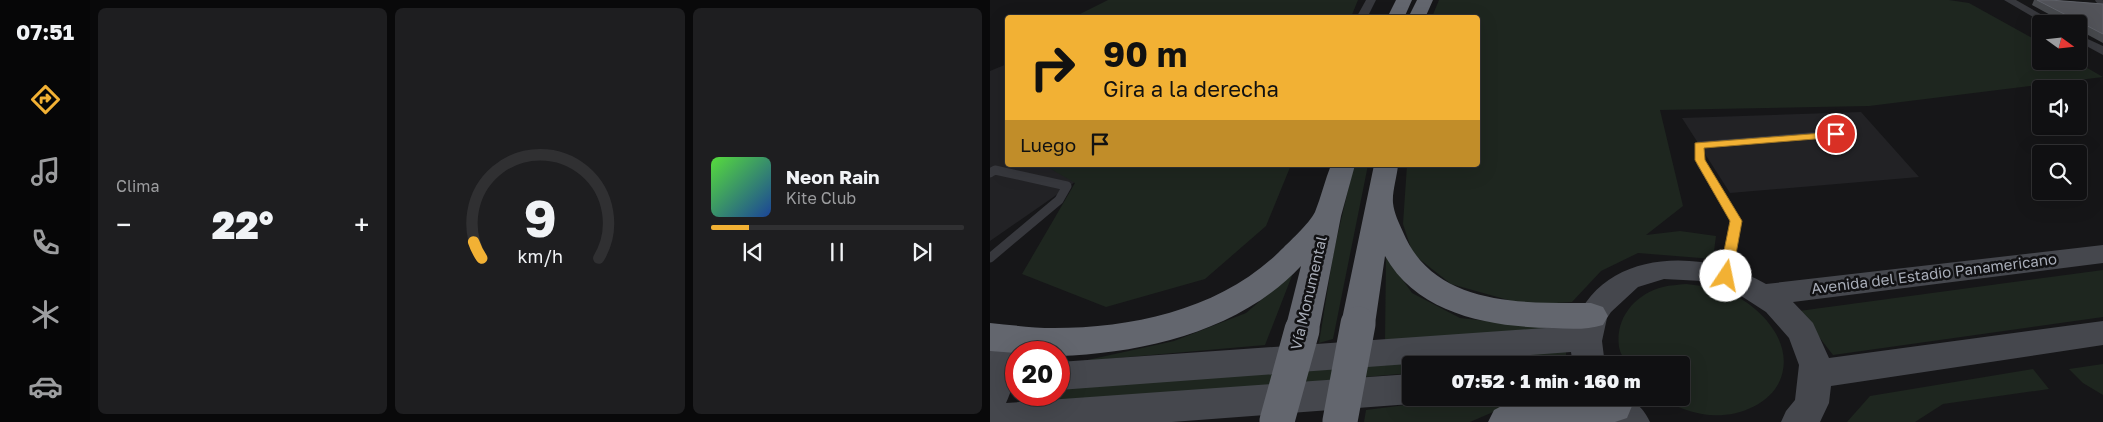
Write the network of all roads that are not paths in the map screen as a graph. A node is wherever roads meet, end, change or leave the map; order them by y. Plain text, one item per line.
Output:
1 (1371, 0) edge
2 (1404, 0) edge
3 (1425, 0) edge
4 (2009, 0) edge
5 (2098, 0) edge
6 (2083, 4) edge
7 (2103, 5) edge
8 (1363, 15) edge
9 (1396, 15) edge
10 (1418, 15) edge
11 (2036, 15) edge
12 (2088, 43) edge
13 (2103, 51) edge
14 (1836, 134) dead end
15 (1342, 167) edge
16 (1386, 167) edge
17 (990, 173) edge
18 (1379, 200) junction
19 (1327, 216) junction
20 (2103, 254) edge
21 (990, 258) edge
22 (1726, 276) junction
23 (1765, 295) junction
24 (2103, 333) edge
25 (990, 338) edge
26 (1589, 339) edge
27 (1817, 374) junction
28 (1070, 375) edge
29 (1002, 386) edge
30 (1402, 390) edge
31 (1617, 409) edge
32 (990, 420) edge
33 (1340, 421) edge
34 (1277, 422) edge
35 (1508, 422) edge
36 (1799, 422) edge

1 - 8 street
2 - 9 highway
3 - 10 highway
4 - 11 street
5 - 7 lane
6 - 7 street
12 - 13 street
14 - 22 lane
15 - 19 highway, Vía Monumental
16 - 18 highway
17 - 21 lane
18 - 26 highway
18 - 33 highway, bridge
19 - 25 highway
19 - 34 highway, Vía Monumental, bridge
20 - 23 street, Avenida del Estadio Panamericano
22 - 23 street
22 - 26 street
23 - 27 street
24 - 27 street
25 - 29 street
26 - 28 street
27 - 36 street
30 - 32 street
31 - 35 highway

